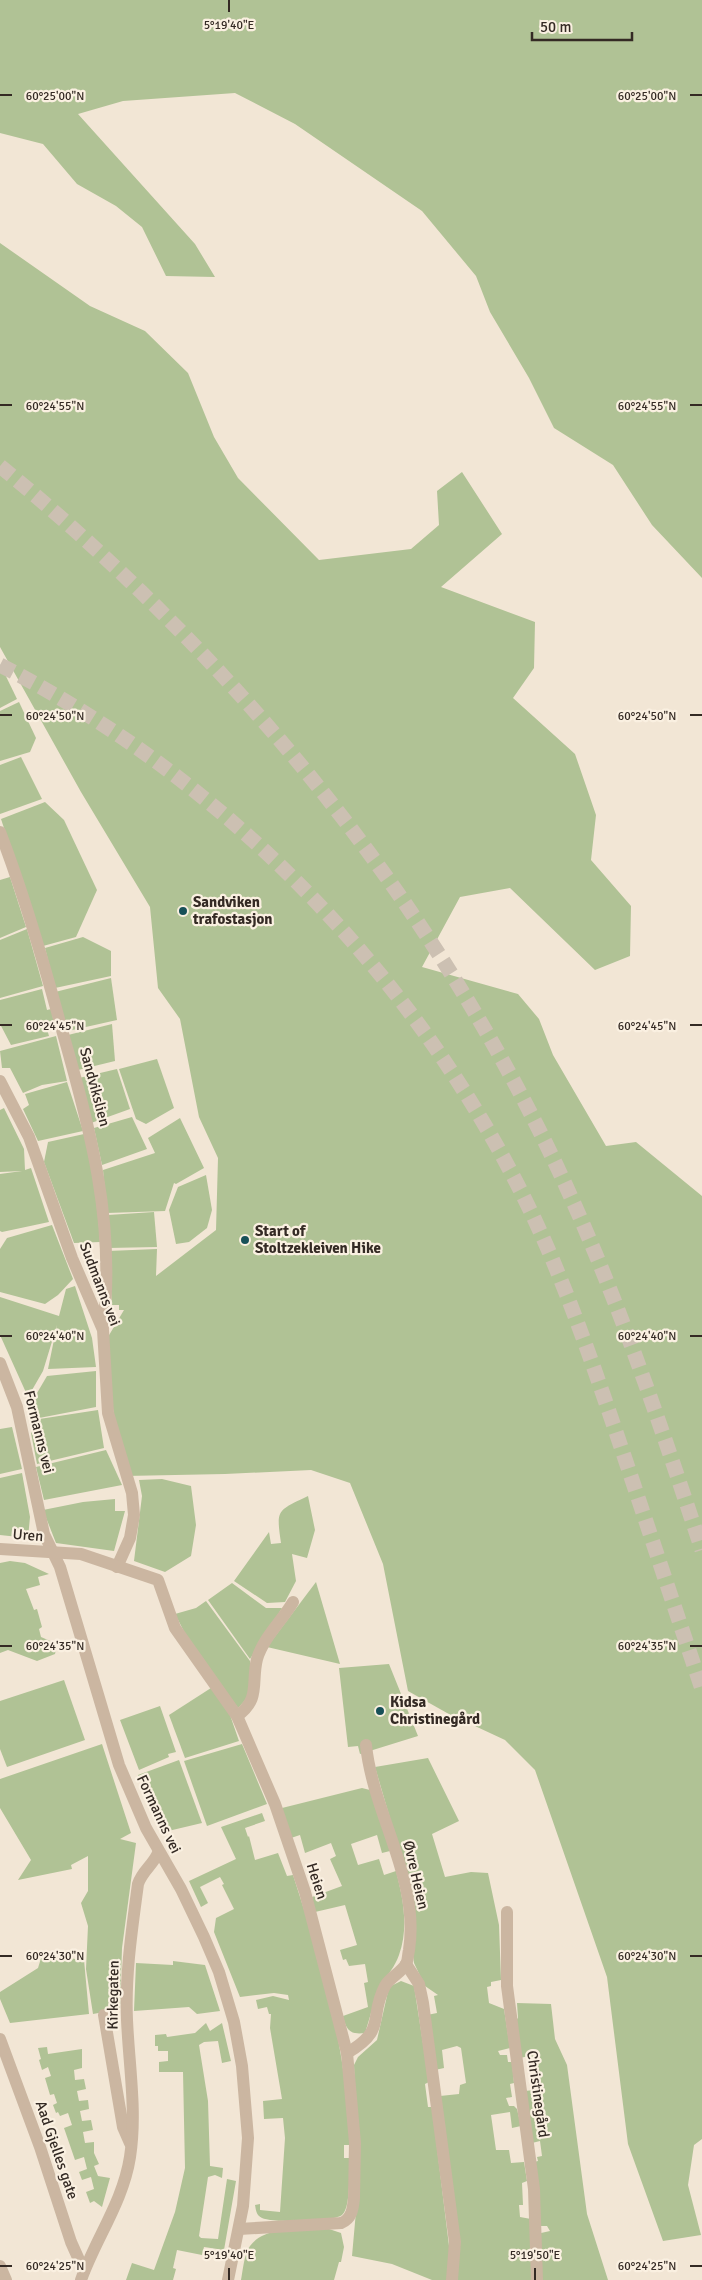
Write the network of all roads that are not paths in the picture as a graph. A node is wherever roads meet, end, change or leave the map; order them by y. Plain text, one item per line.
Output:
1 (0, 832) edge
2 (0, 1081) edge
3 (103, 1330) junction
4 (0, 1363) edge
5 (0, 1549) edge
6 (53, 1553) junction
7 (117, 1567) junction
8 (293, 1602) dead end
9 (237, 1716) junction
10 (366, 1745) dead end
11 (158, 1853) junction
12 (507, 1912) dead end
13 (406, 1964) junction
14 (104, 2016) dead end
15 (0, 2039) edge
16 (347, 2052) junction
17 (131, 2145) junction
18 (239, 2229) junction
19 (0, 2266) edge
20 (83, 2275) edge
21 (6, 2280) edge
22 (228, 2280) edge
23 (452, 2280) edge
24 (538, 2280) edge

1 - 3 street, Sandvikslien
2 - 3 street, Sudmanns vei
3 - 7 street, Sudmanns vei
4 - 6 street, Formanns vei
5 - 6 street, Uren
6 - 7 street, Heien
6 - 11 street, Formanns vei
7 - 9 street, Heien
8 - 9 street
9 - 16 street, Heien
10 - 13 street, Øvre Heien
11 - 17 street, Kirkegaten
11 - 18 street, Formanns vei
12 - 24 street, Christinegård
13 - 16 street
13 - 23 street
14 - 17 street, Kirkegaten
15 - 20 street, Aad Gjelles gate
16 - 18 street, Heien
17 - 20 street, Kirkegaten
18 - 22 street, Formanns vei
19 - 21 street

